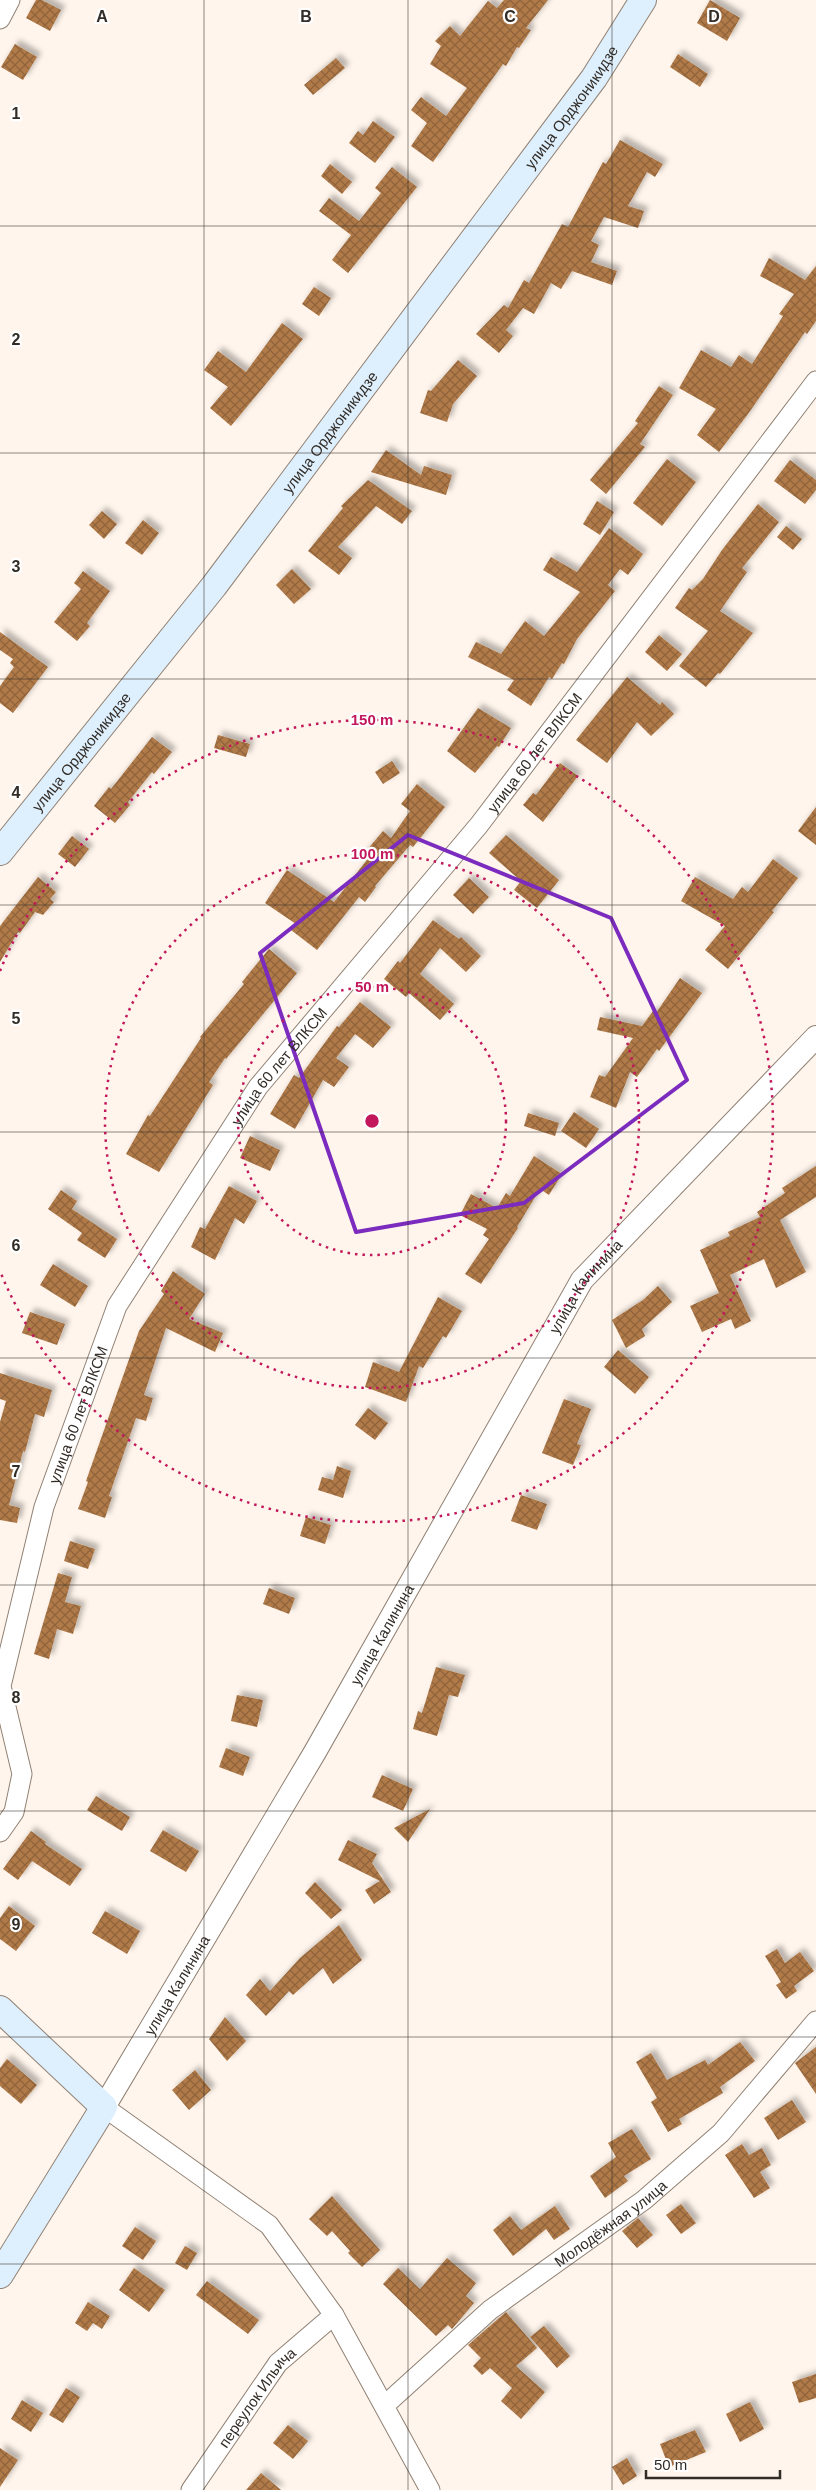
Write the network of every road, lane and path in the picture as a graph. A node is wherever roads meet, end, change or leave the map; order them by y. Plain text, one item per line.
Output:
1 (10, 0) edge
2 (643, 0) edge
3 (0, 19) edge
4 (816, 381) edge
5 (0, 852) edge
6 (816, 1037) edge
7 (0, 1832) edge
8 (0, 2009) edge
9 (816, 2021) edge
10 (104, 2107) junction
11 (0, 2275) edge
12 (334, 2315) junction
13 (385, 2405) junction
14 (191, 2490) edge
15 (430, 2490) edge

1 - 3 street
2 - 5 main road, улица Орджоникидзе
4 - 7 street, улица 60 лет ВЛКСМ
6 - 10 street, улица Калинина
8 - 10 main road
9 - 13 street, Молодёжная улица
10 - 11 main road, улица Калинина
10 - 12 street
12 - 13 street
12 - 14 street, переулок Ильича
13 - 15 street

